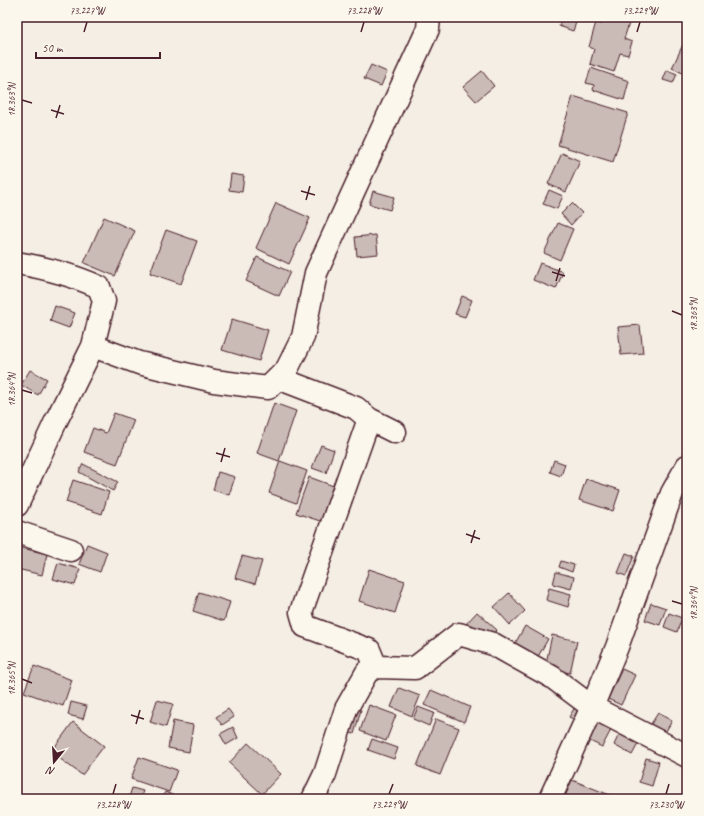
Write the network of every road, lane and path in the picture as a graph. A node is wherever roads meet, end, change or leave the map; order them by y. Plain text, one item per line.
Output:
1 (429, 17) edge
2 (17, 263) edge
3 (92, 346) junction
4 (278, 378) junction
5 (369, 419) junction
6 (395, 432) dead end
7 (687, 466) edge
8 (17, 505) edge
9 (17, 532) edge
10 (70, 550) dead end
11 (376, 667) junction
12 (592, 707) junction
13 (687, 756) edge
14 (313, 799) edge
15 (550, 799) edge

1 - 4 street
2 - 3 street
3 - 4 street
3 - 8 street
4 - 5 street
5 - 6 street
5 - 11 street
7 - 12 street
9 - 10 street
11 - 12 street
11 - 14 street
12 - 13 street
12 - 15 street

